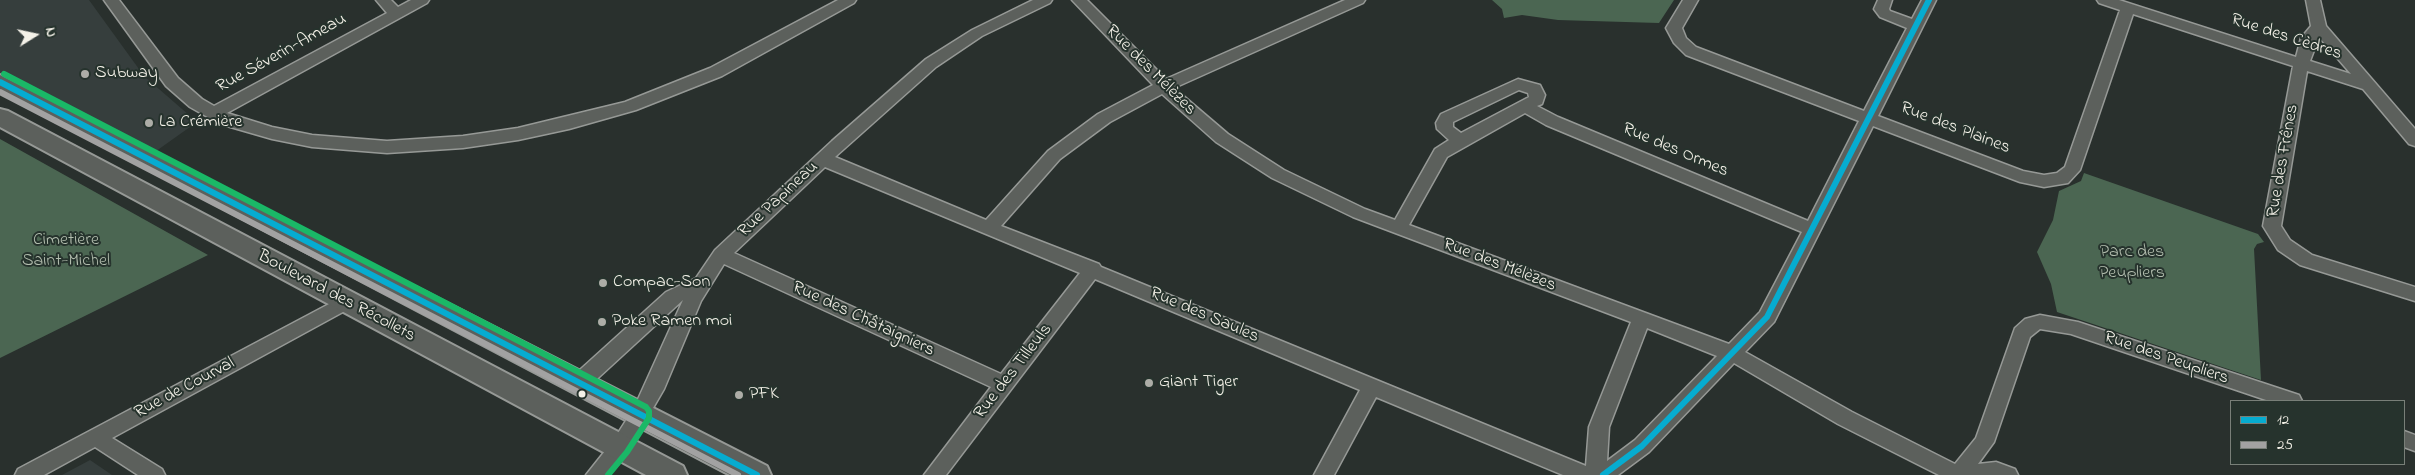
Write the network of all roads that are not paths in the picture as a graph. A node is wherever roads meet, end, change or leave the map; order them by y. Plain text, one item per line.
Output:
1 (111, 0) edge
2 (383, 0) edge
3 (422, 0) edge
4 (849, 0) edge
5 (1045, 0) edge
6 (1079, 0) edge
7 (1358, 0) edge
8 (1691, 0) edge
9 (1885, 0) edge
10 (1928, 0) edge
11 (2104, 0) edge
12 (2313, 0) edge
13 (2128, 8) junction
14 (396, 14) junction
15 (1916, 26) junction
16 (2319, 27) junction
17 (2301, 64) junction
18 (0, 82) edge
19 (1164, 86) junction
20 (2370, 86) junction
21 (1526, 107) junction
22 (215, 114) junction
23 (0, 117) edge
24 (1869, 118) junction
25 (2415, 140) edge
26 (1460, 141) junction
27 (823, 159) junction
28 (990, 226) junction
29 (1398, 228) junction
30 (1811, 229) junction
31 (721, 255) junction
32 (1093, 269) junction
33 (700, 283) junction
34 (2415, 294) edge
35 (346, 302) junction
36 (1641, 319) junction
37 (1733, 355) junction
38 (580, 383) junction
39 (1004, 384) junction
40 (1372, 387) junction
41 (2289, 400) edge
42 (641, 414) junction
43 (96, 437) junction
44 (620, 447) junction
45 (25, 475) edge
46 (155, 475) edge
47 (596, 475) edge
48 (673, 475) edge
49 (757, 475) edge
50 (934, 475) edge
51 (1324, 475) edge
52 (1585, 475) edge
53 (1596, 475) edge
54 (1603, 475) edge
55 (1958, 475) edge
56 (2008, 475) edge

1 - 22 street
2 - 14 street
3 - 14 street, Rue Séverin-Ameau
4 - 22 street
5 - 27 street, Rue Papineau
6 - 19 street, Rue des Mélèzes
7 - 19 street
8 - 24 street, Rue des Plaines
9 - 15 street
10 - 15 street
11 - 13 street, Rue des Cèdres
12 - 16 street
13 - 17 street, Rue des Cèdres
13 - 24 street, Rue des Plaines
14 - 22 street, Rue Séverin-Ameau
15 - 24 street
16 - 17 street, Rue des Frênes
16 - 20 street
17 - 20 street, Rue des Cèdres
17 - 34 street, Rue des Frênes
18 - 38 main road, Boulevard des Récollets
19 - 28 street
19 - 29 street, Rue des Mélèzes
20 - 25 street
21 - 26 street
21 - 26 street
21 - 30 street, Rue des Ormes
23 - 35 main road, Boulevard des Récollets
24 - 30 street
26 - 29 street
27 - 28 street, Rue des Saules
27 - 31 street, Rue Papineau
28 - 32 street, Rue des Saules
29 - 36 street, Rue des Mélèzes
30 - 37 street
31 - 33 street, Rue Papineau
31 - 39 street, Rue des Châtaigniers
32 - 39 street, Rue des Tilleuls
32 - 40 street, Rue des Saules
33 - 38 street
33 - 42 street, Rue Papineau
35 - 43 street, Rue de Courval
35 - 44 main road, Boulevard des Récollets
36 - 37 street, Rue des Mélèzes
36 - 53 street
37 - 54 street
37 - 55 street, Rue des Mélèzes
38 - 42 main road, Boulevard des Récollets
39 - 50 street, Rue des Tilleuls
40 - 51 street
40 - 52 street, Rue des Saules
41 - 55 street, Rue des Peupliers
42 - 44 street, Rue Papineau
42 - 49 main road, Boulevard des Récollets
43 - 45 street, Rue de Courval
43 - 46 street
44 - 47 street, Rue Papineau
44 - 48 main road, Boulevard des Récollets
55 - 56 street

